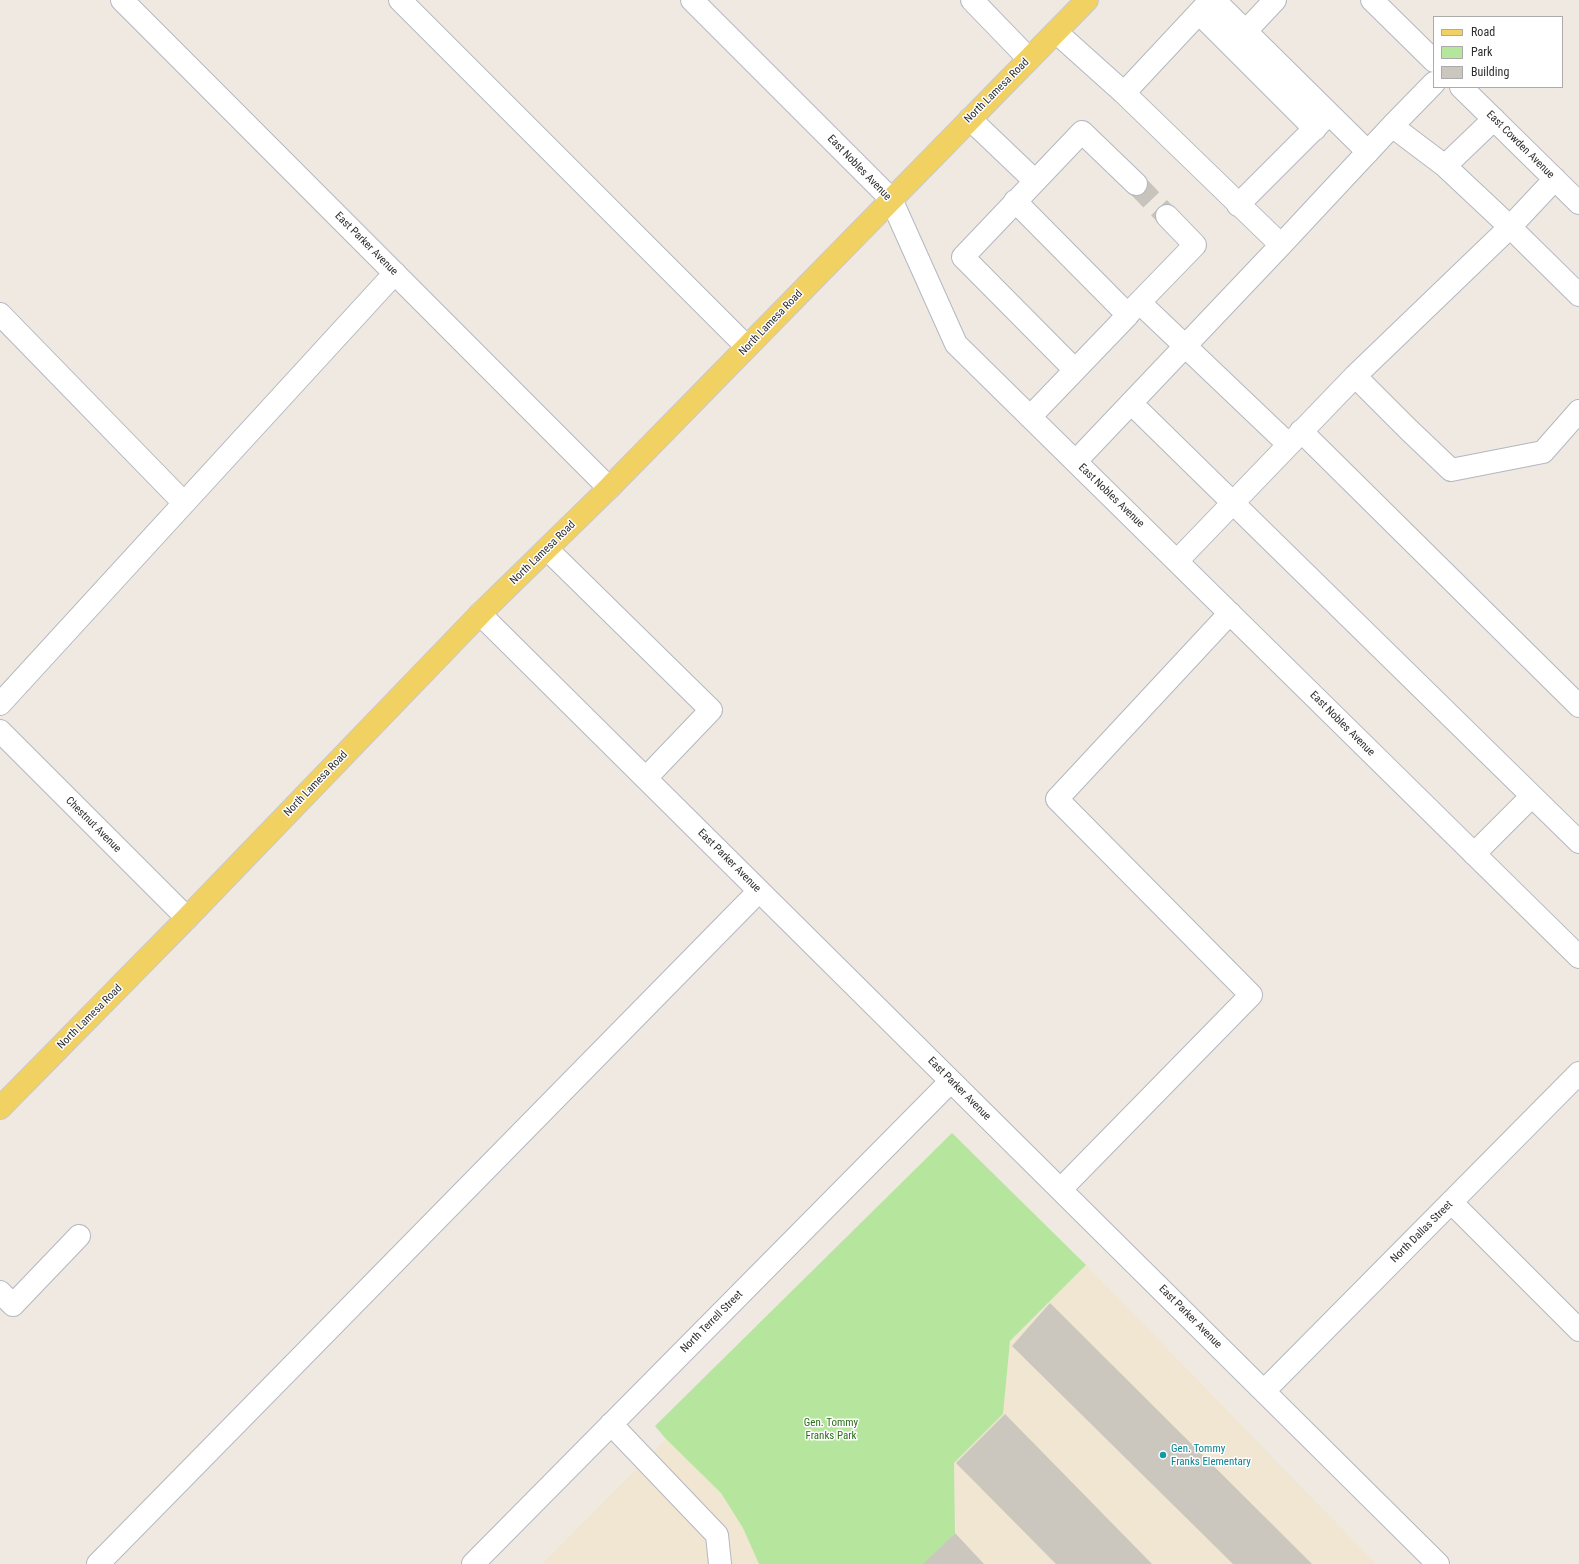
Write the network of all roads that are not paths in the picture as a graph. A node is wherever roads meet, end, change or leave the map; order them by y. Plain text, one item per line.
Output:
1 (122, 0) edge
2 (400, 0) edge
3 (692, 0) edge
4 (972, 0) edge
5 (1087, 0) edge
6 (1275, 0) edge
7 (1372, 0) edge
8 (1208, 4) edge
9 (1056, 32) junction
10 (1245, 32) junction
11 (1029, 59) junction
12 (1433, 60) edge
13 (1433, 84) edge
14 (1462, 88) edge
15 (1124, 93) junction
16 (970, 119) junction
17 (1494, 119) junction
18 (1322, 121) junction
19 (1392, 126) junction
20 (1368, 152) junction
21 (1445, 166) junction
22 (1555, 179) junction
23 (1035, 180) junction
24 (1136, 184) tunnel mouth
25 (891, 199) junction
26 (1015, 201) junction
27 (1579, 203) edge
28 (1238, 204) junction
29 (1167, 216) tunnel mouth
30 (1510, 227) junction
31 (1281, 245) junction
32 (395, 273) junction
33 (1579, 295) edge
34 (1134, 309) junction
35 (0, 314) edge
36 (1184, 346) junction
37 (747, 347) junction
38 (1075, 370) junction
39 (1355, 376) junction
40 (1131, 403) junction
41 (1579, 410) edge
42 (1030, 417) junction
43 (1294, 438) junction
44 (1076, 461) junction
45 (609, 488) junction
46 (184, 503) junction
47 (1232, 503) junction
48 (547, 549) junction
49 (1177, 561) junction
50 (1230, 613) junction
51 (480, 614) junction
52 (0, 704) edge
53 (1579, 706) edge
54 (0, 731) edge
55 (646, 778) junction
56 (1532, 796) junction
57 (1579, 842) edge
58 (1474, 854) junction
59 (759, 891) junction
60 (187, 918) junction
61 (1579, 957) edge
62 (1579, 1073) edge
63 (950, 1081) junction
64 (0, 1108) edge
65 (1060, 1189) junction
66 (1451, 1202) junction
67 (79, 1236) dead end
68 (0, 1292) edge
69 (1579, 1330) edge
70 (1265, 1390) junction
71 (611, 1424) junction
72 (98, 1564) edge
73 (473, 1564) edge
74 (720, 1564) edge
75 (1438, 1564) edge

1 - 32 street, East Parker Avenue
2 - 37 street
3 - 25 street, East Nobles Avenue
4 - 11 street
5 - 9 main road, North Lamesa Road
6 - 10 street
7 - 12 street
8 - 10 street
8 - 15 street
8 - 18 street
9 - 11 main road, North Lamesa Road
9 - 15 street
10 - 18 street
11 - 16 main road, North Lamesa Road
13 - 19 street
14 - 17 street, East Cowden Avenue
15 - 28 street
16 - 23 street
16 - 25 main road, North Lamesa Road
17 - 21 street
17 - 22 street, East Cowden Avenue
18 - 20 street
18 - 28 street
19 - 20 street
19 - 21 street
20 - 31 street
21 - 30 street
22 - 27 street, East Cowden Avenue
22 - 30 street
23 - 24 street
23 - 26 street
25 - 37 main road, North Lamesa Road
25 - 42 street, East Nobles Avenue
26 - 34 street
26 - 38 street
28 - 31 street
29 - 34 street
30 - 33 street
30 - 39 street
31 - 36 street
32 - 45 street, East Parker Avenue
32 - 46 street
34 - 36 street
34 - 38 street
35 - 46 street
36 - 40 street
36 - 43 street
37 - 45 main road, North Lamesa Road
38 - 42 street
39 - 41 street
39 - 43 street
40 - 44 street
40 - 47 street
42 - 44 street, East Nobles Avenue
43 - 47 street
43 - 53 street
44 - 49 street, East Nobles Avenue
45 - 48 main road, North Lamesa Road
46 - 52 street
47 - 49 street
47 - 56 street
48 - 51 main road, North Lamesa Road
48 - 55 street
49 - 50 street, East Nobles Avenue
50 - 58 street, East Nobles Avenue
50 - 65 street
51 - 55 street, East Parker Avenue
51 - 60 main road, North Lamesa Road
54 - 60 street, Chestnut Avenue
55 - 59 street, East Parker Avenue
56 - 57 street
56 - 58 street
58 - 61 street, East Nobles Avenue
59 - 63 street, East Parker Avenue
59 - 72 street
60 - 64 main road, North Lamesa Road
62 - 66 street, North Dallas Street
63 - 65 street, East Parker Avenue
63 - 71 street, North Terrell Street
65 - 70 street, East Parker Avenue
66 - 69 street
66 - 70 street, North Dallas Street
67 - 68 street
70 - 75 street, East Parker Avenue
71 - 73 street, North Terrell Street
71 - 74 street

